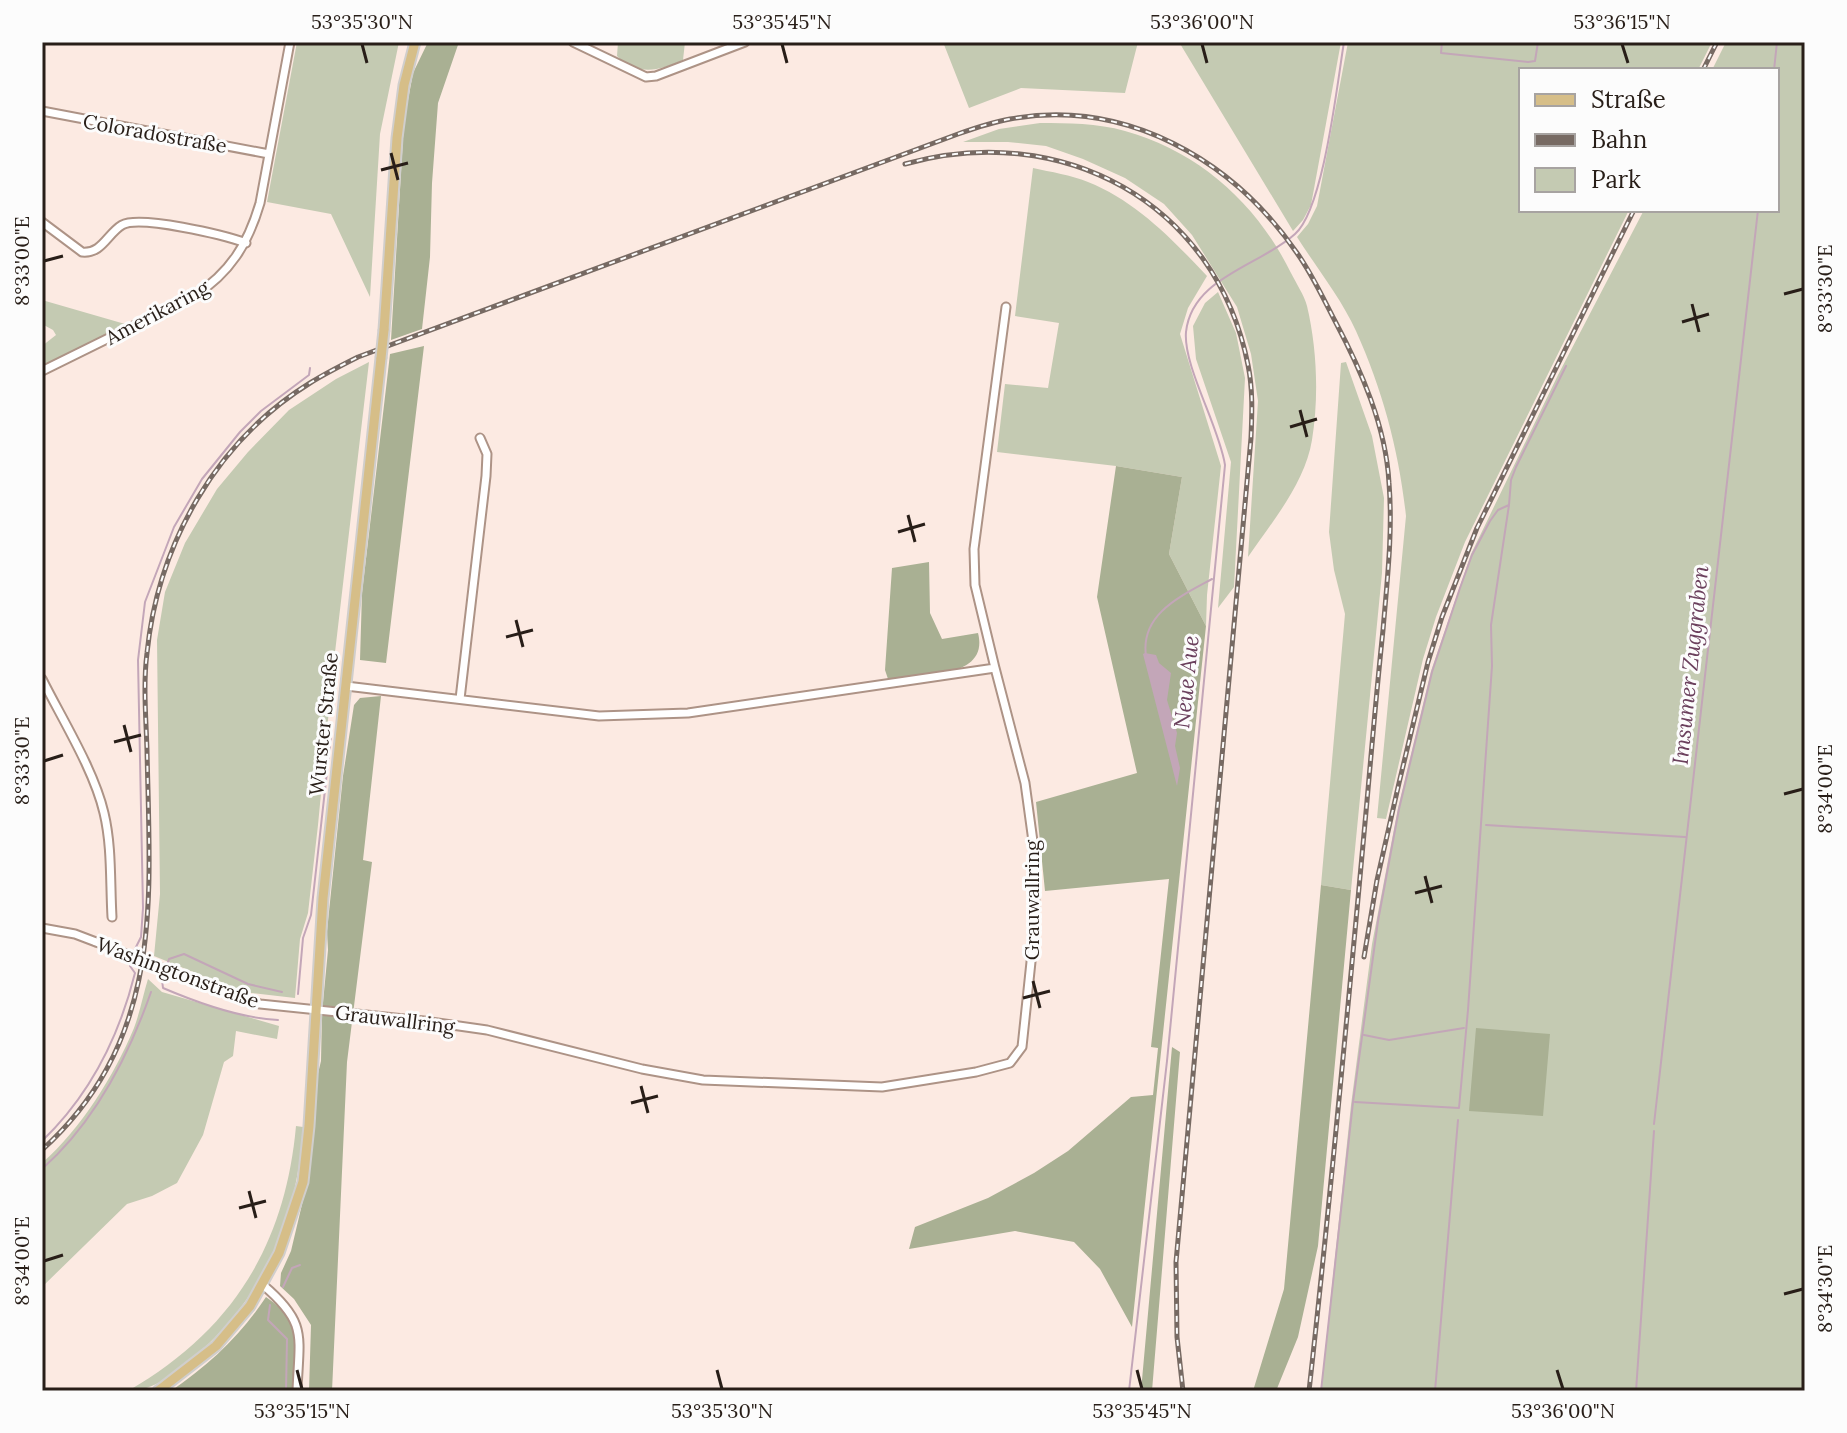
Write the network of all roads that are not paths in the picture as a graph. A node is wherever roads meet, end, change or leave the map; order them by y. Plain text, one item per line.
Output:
1 (290, 42) edge
2 (415, 42) edge
3 (573, 42) edge
4 (745, 42) edge
5 (42, 111) edge
6 (269, 154) junction
7 (42, 222) edge
8 (246, 243) junction
9 (1006, 307) dead end
10 (42, 371) edge
11 (480, 438) dead end
12 (995, 668) junction
13 (42, 679) edge
14 (346, 686) junction
15 (460, 699) junction
16 (112, 917) dead end
17 (42, 928) edge
18 (315, 1010) junction
19 (263, 1285) junction
20 (158, 1391) edge
21 (297, 1391) edge

1 - 6 street, Amerikaring
2 - 14 main road, Wurster Straße, bridge
3 - 4 street
5 - 6 street, Coloradostraße
6 - 8 street, Amerikaring
7 - 8 street
8 - 10 street, Amerikaring
9 - 12 street
11 - 15 street
12 - 15 street
12 - 18 street, Grauwallring
13 - 16 street
14 - 15 street
14 - 18 main road, Wurster Straße
17 - 18 street, Washingtonstraße, bridge
18 - 19 main road, Wurster Straße
19 - 20 main road, Wurster Straße
19 - 21 street

